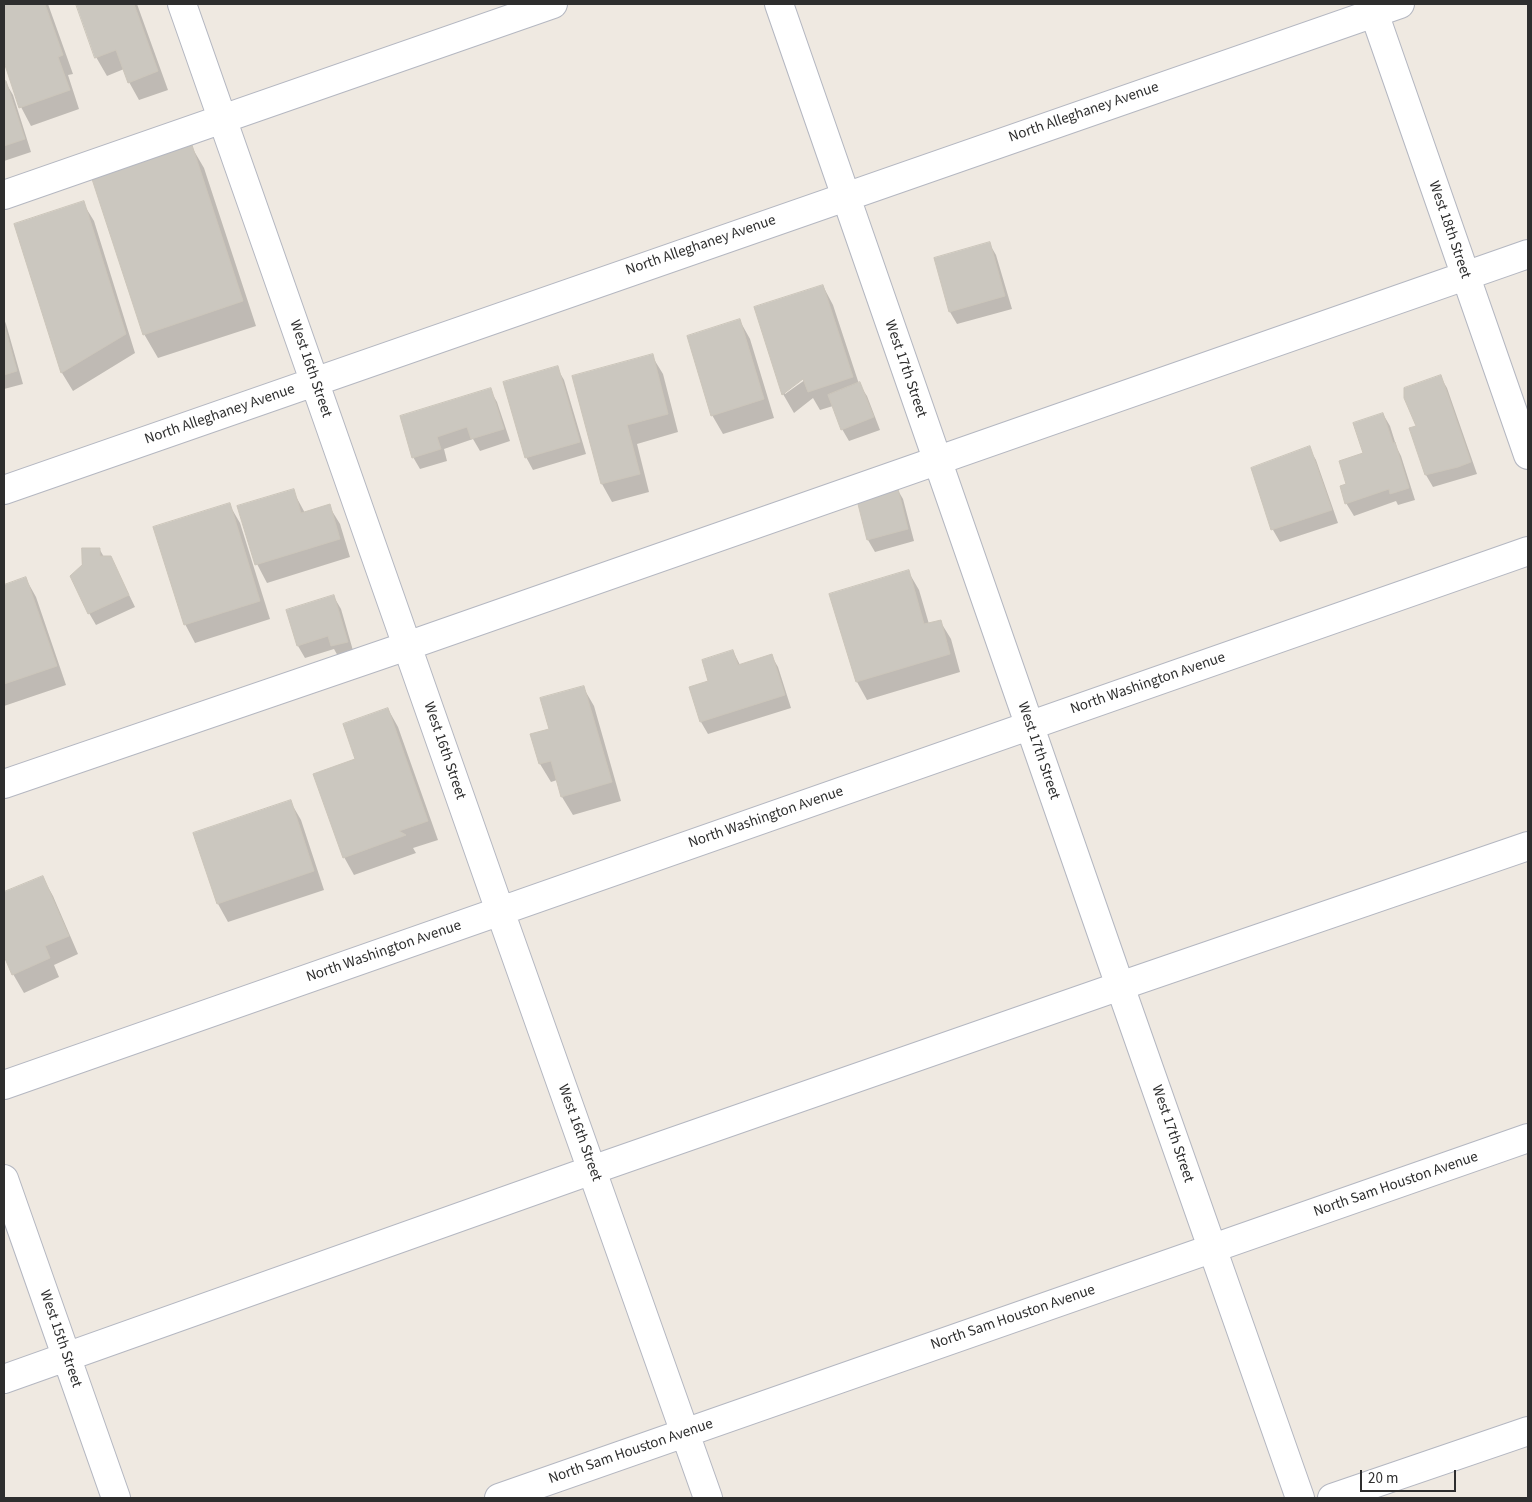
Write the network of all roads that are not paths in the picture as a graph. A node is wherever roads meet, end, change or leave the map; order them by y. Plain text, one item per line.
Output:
1 (182, 4) edge
2 (553, 4) edge
3 (779, 4) edge
4 (1400, 4) edge
5 (1372, 8) edge
6 (222, 119) junction
7 (4, 195) edge
8 (845, 196) junction
9 (1528, 254) edge
10 (1466, 276) junction
11 (315, 382) junction
12 (1528, 456) edge
13 (937, 460) junction
14 (4, 490) edge
15 (1528, 551) edge
16 (407, 646) junction
17 (1030, 726) junction
18 (4, 784) edge
19 (1528, 846) edge
20 (500, 911) junction
21 (1120, 986) junction
22 (4, 1084) edge
23 (1528, 1138) edge
24 (592, 1170) junction
25 (4, 1179) edge
26 (1212, 1250) junction
27 (66, 1357) junction
28 (4, 1379) edge
29 (1528, 1431) edge
30 (685, 1433) junction
31 (116, 1498) edge
32 (499, 1498) edge
33 (708, 1498) edge
34 (1300, 1498) edge
35 (1332, 1498) edge

1 - 6 street, West 16th Street
2 - 6 street
3 - 8 street, West 17th Street
4 - 5 street, North Alleghaney Avenue
5 - 8 street, North Alleghaney Avenue
5 - 10 street, West 18th Street
6 - 7 street
6 - 11 street, West 16th Street
8 - 11 street, North Alleghaney Avenue
8 - 13 street, West 17th Street
9 - 10 street
10 - 12 street, West 18th Street
10 - 13 street
11 - 14 street, North Alleghaney Avenue
11 - 16 street, West 16th Street
13 - 16 street
13 - 17 street, West 17th Street
15 - 17 street, North Washington Avenue
16 - 18 street
16 - 20 street, West 16th Street
17 - 20 street, North Washington Avenue
17 - 21 street, West 17th Street
19 - 21 street
20 - 22 street, North Washington Avenue
20 - 24 street, West 16th Street
21 - 24 street
21 - 26 street, West 17th Street
23 - 26 street, North Sam Houston Avenue
24 - 27 street
24 - 30 street, West 16th Street
25 - 27 street, West 15th Street
26 - 30 street, North Sam Houston Avenue
26 - 34 street, West 17th Street
27 - 28 street
27 - 31 street, West 15th Street
29 - 35 street
30 - 32 street, North Sam Houston Avenue
30 - 33 street, West 16th Street

